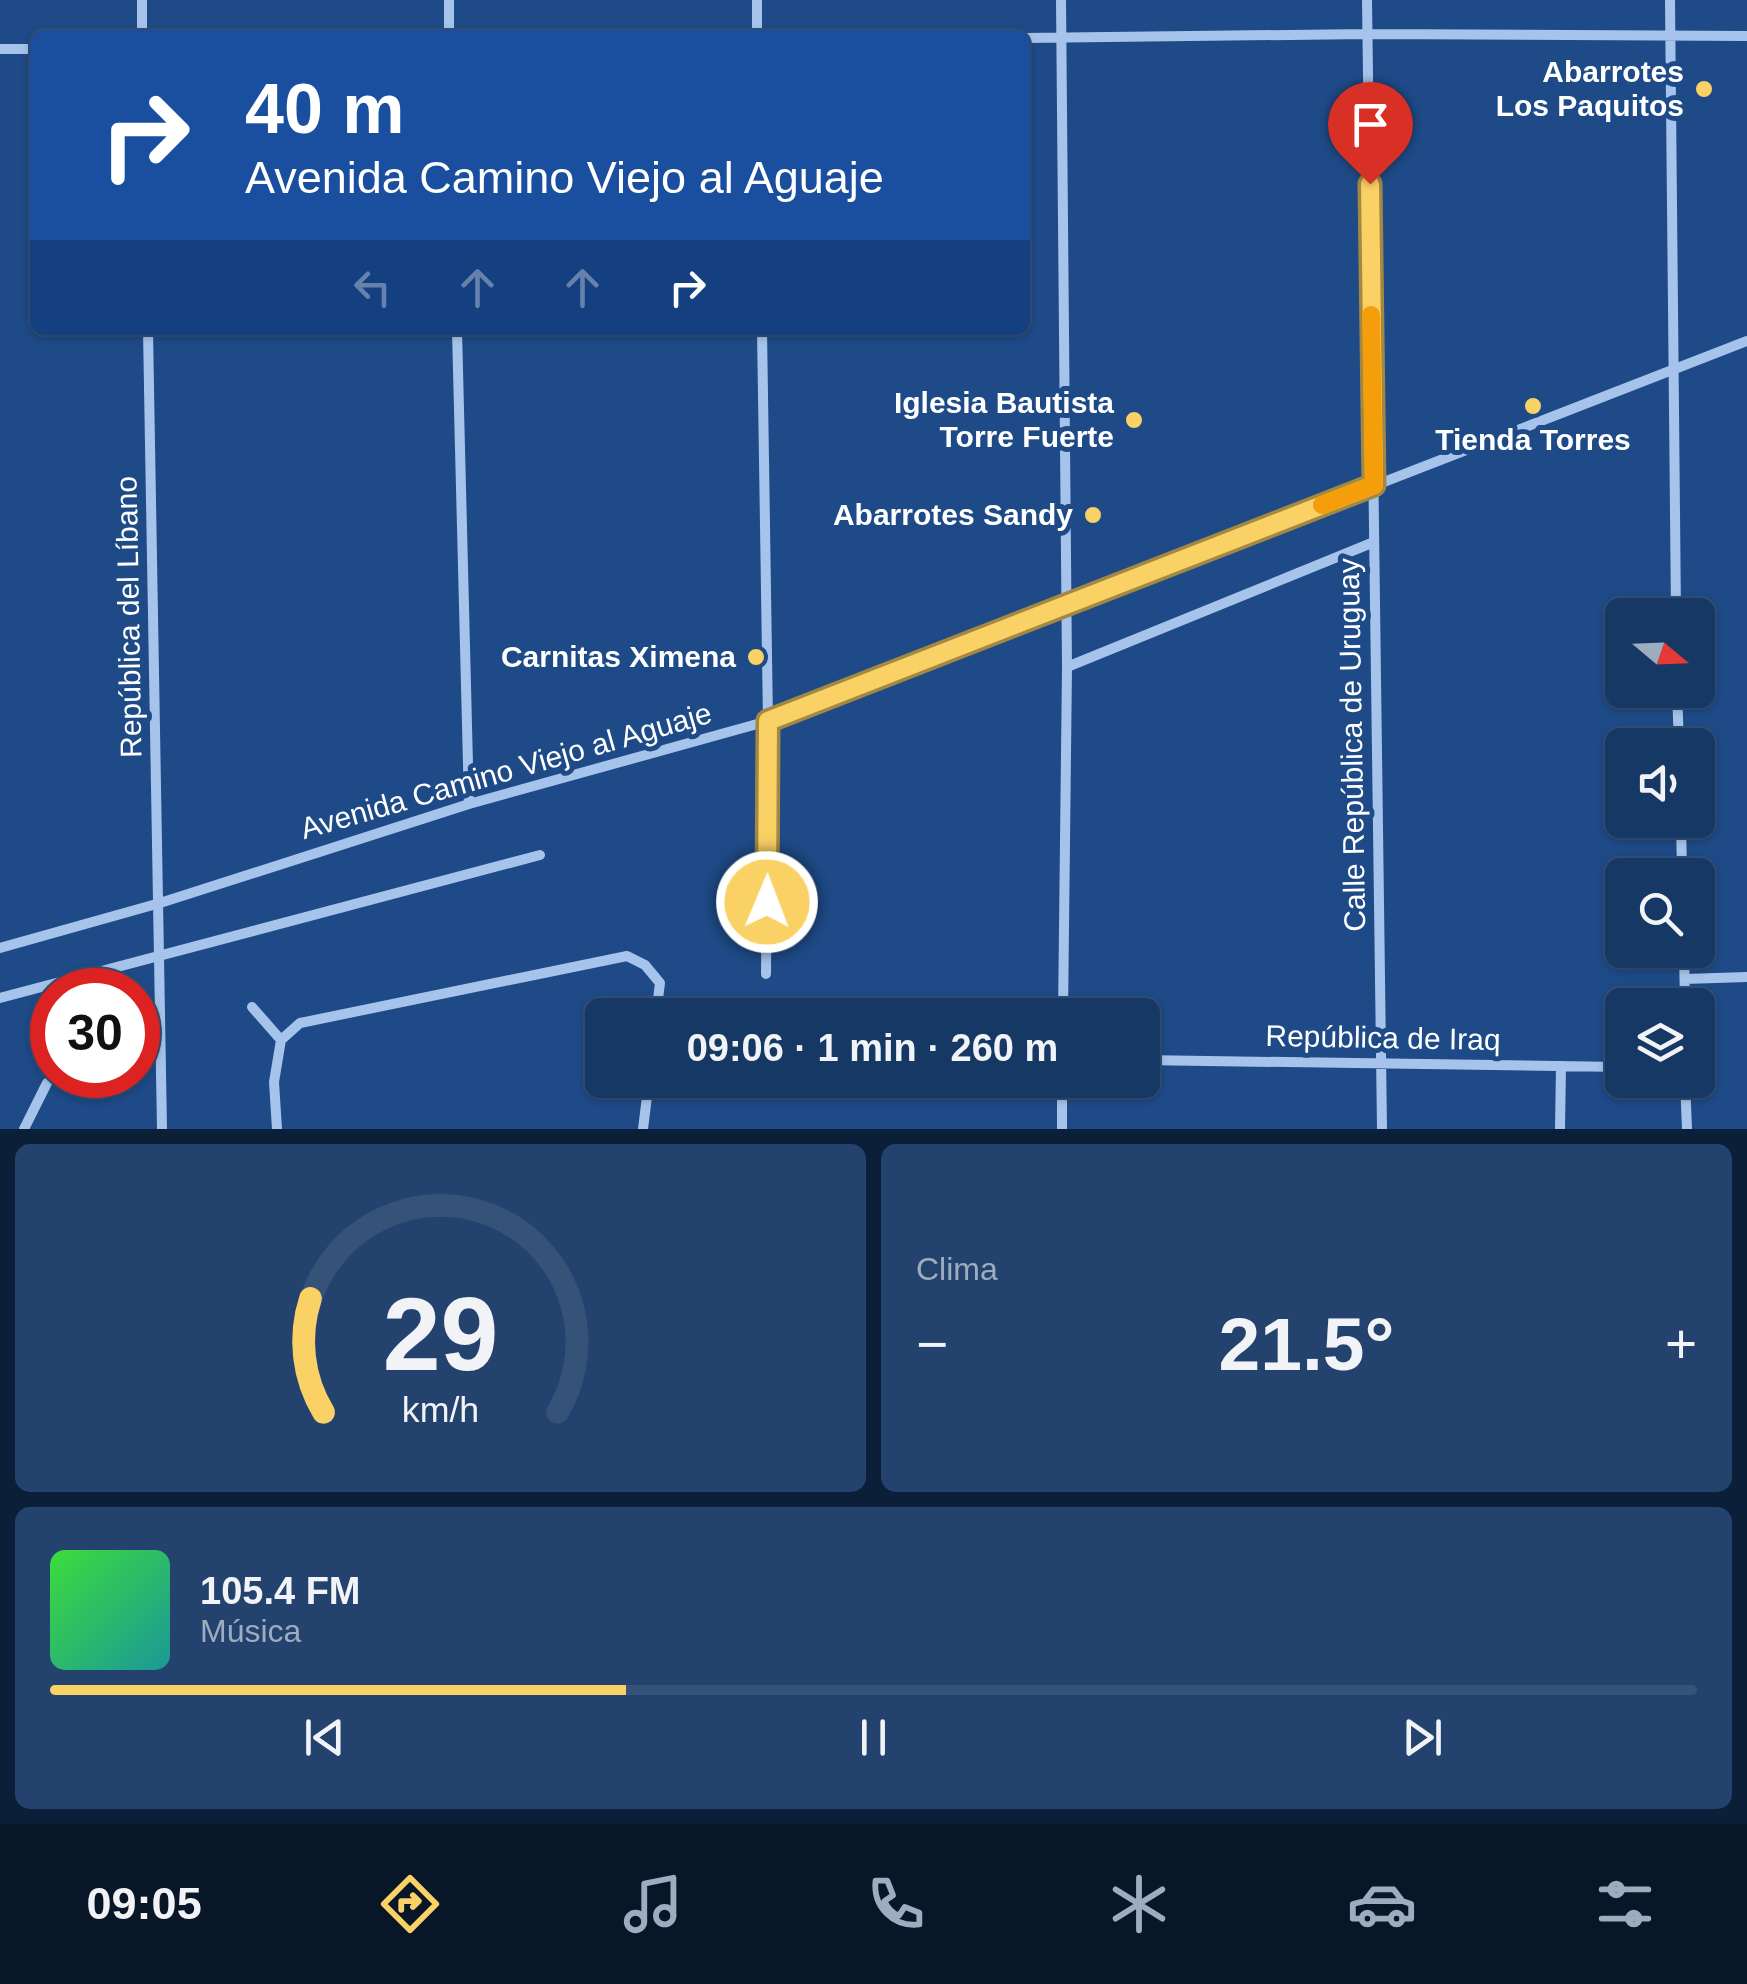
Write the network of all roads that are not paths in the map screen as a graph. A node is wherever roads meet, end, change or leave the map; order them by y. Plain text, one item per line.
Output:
1 (142, 0) edge
2 (449, 0) edge
3 (756, 0) edge
4 (1061, 0) edge
5 (1367, 0) edge
6 (1670, 0) edge
7 (142, 30) edge
8 (449, 30) edge
9 (757, 30) edge
10 (1367, 34) junction
11 (1670, 36) junction
12 (1747, 36) edge
13 (1030, 38) edge
14 (1062, 38) junction
15 (30, 49) edge
16 (0, 50) edge
17 (148, 335) edge
18 (457, 335) edge
19 (762, 335) edge
20 (1747, 341) edge
21 (1672, 370) junction
22 (1374, 485) junction
23 (1374, 542) junction
24 (1676, 598) edge
25 (1066, 604) junction
26 (1067, 667) junction
27 (768, 721) junction
28 (469, 804) junction
29 (540, 855) dead end
30 (160, 903) junction
31 (0, 948) edge
32 (160, 954) junction
33 (1685, 968) edge
34 (766, 974) dead end
35 (1747, 977) edge
36 (1685, 978) junction
37 (1685, 988) edge
38 (0, 998) edge
39 (658, 998) edge
40 (1063, 998) edge
41 (252, 1008) dead end
42 (281, 1040) junction
43 (1160, 1060) edge
44 (1383, 1062) junction
45 (1561, 1066) junction
46 (1605, 1067) edge
47 (40, 1098) edge
48 (647, 1098) edge
49 (1062, 1098) edge
50 (1686, 1098) edge
51 (24, 1129) edge
52 (162, 1129) edge
53 (277, 1129) edge
54 (643, 1129) edge
55 (1062, 1129) edge
56 (1382, 1129) edge
57 (1560, 1129) edge
58 (1687, 1129) edge

1 - 7 street
2 - 8 street
3 - 9 street
4 - 14 street
5 - 10 street, Calle República de Uruguay
6 - 11 street
10 - 11 street
10 - 14 street
10 - 22 street, Calle República de Uruguay
11 - 12 street
11 - 21 street
13 - 14 street
14 - 25 street
15 - 16 street
17 - 30 street, República del Líbano
18 - 28 street
19 - 27 street
20 - 21 street, Avenida Camino Viejo al Aguaje
21 - 22 street, Avenida Camino Viejo al Aguaje
21 - 24 street
22 - 23 street, Calle República de Uruguay
22 - 25 street, Avenida Camino Viejo al Aguaje
23 - 26 street
23 - 44 street, Calle República de Uruguay
25 - 26 street
25 - 27 street, Avenida Camino Viejo al Aguaje
26 - 40 street
27 - 28 street, Avenida Camino Viejo al Aguaje
27 - 34 street
28 - 30 street, Avenida Camino Viejo al Aguaje
29 - 32 street
30 - 31 street, Avenida Camino Viejo al Aguaje
30 - 32 street, República del Líbano
32 - 38 street
32 - 52 street, República del Líbano
33 - 36 street
35 - 36 street
36 - 37 street
39 - 42 street
41 - 42 street
42 - 53 street
43 - 44 street, República de Iraq
44 - 45 street, República de Iraq
44 - 56 street, Calle República de Uruguay
45 - 46 street, República de Iraq
45 - 57 street
47 - 51 street
48 - 54 street
49 - 55 street
50 - 58 street

